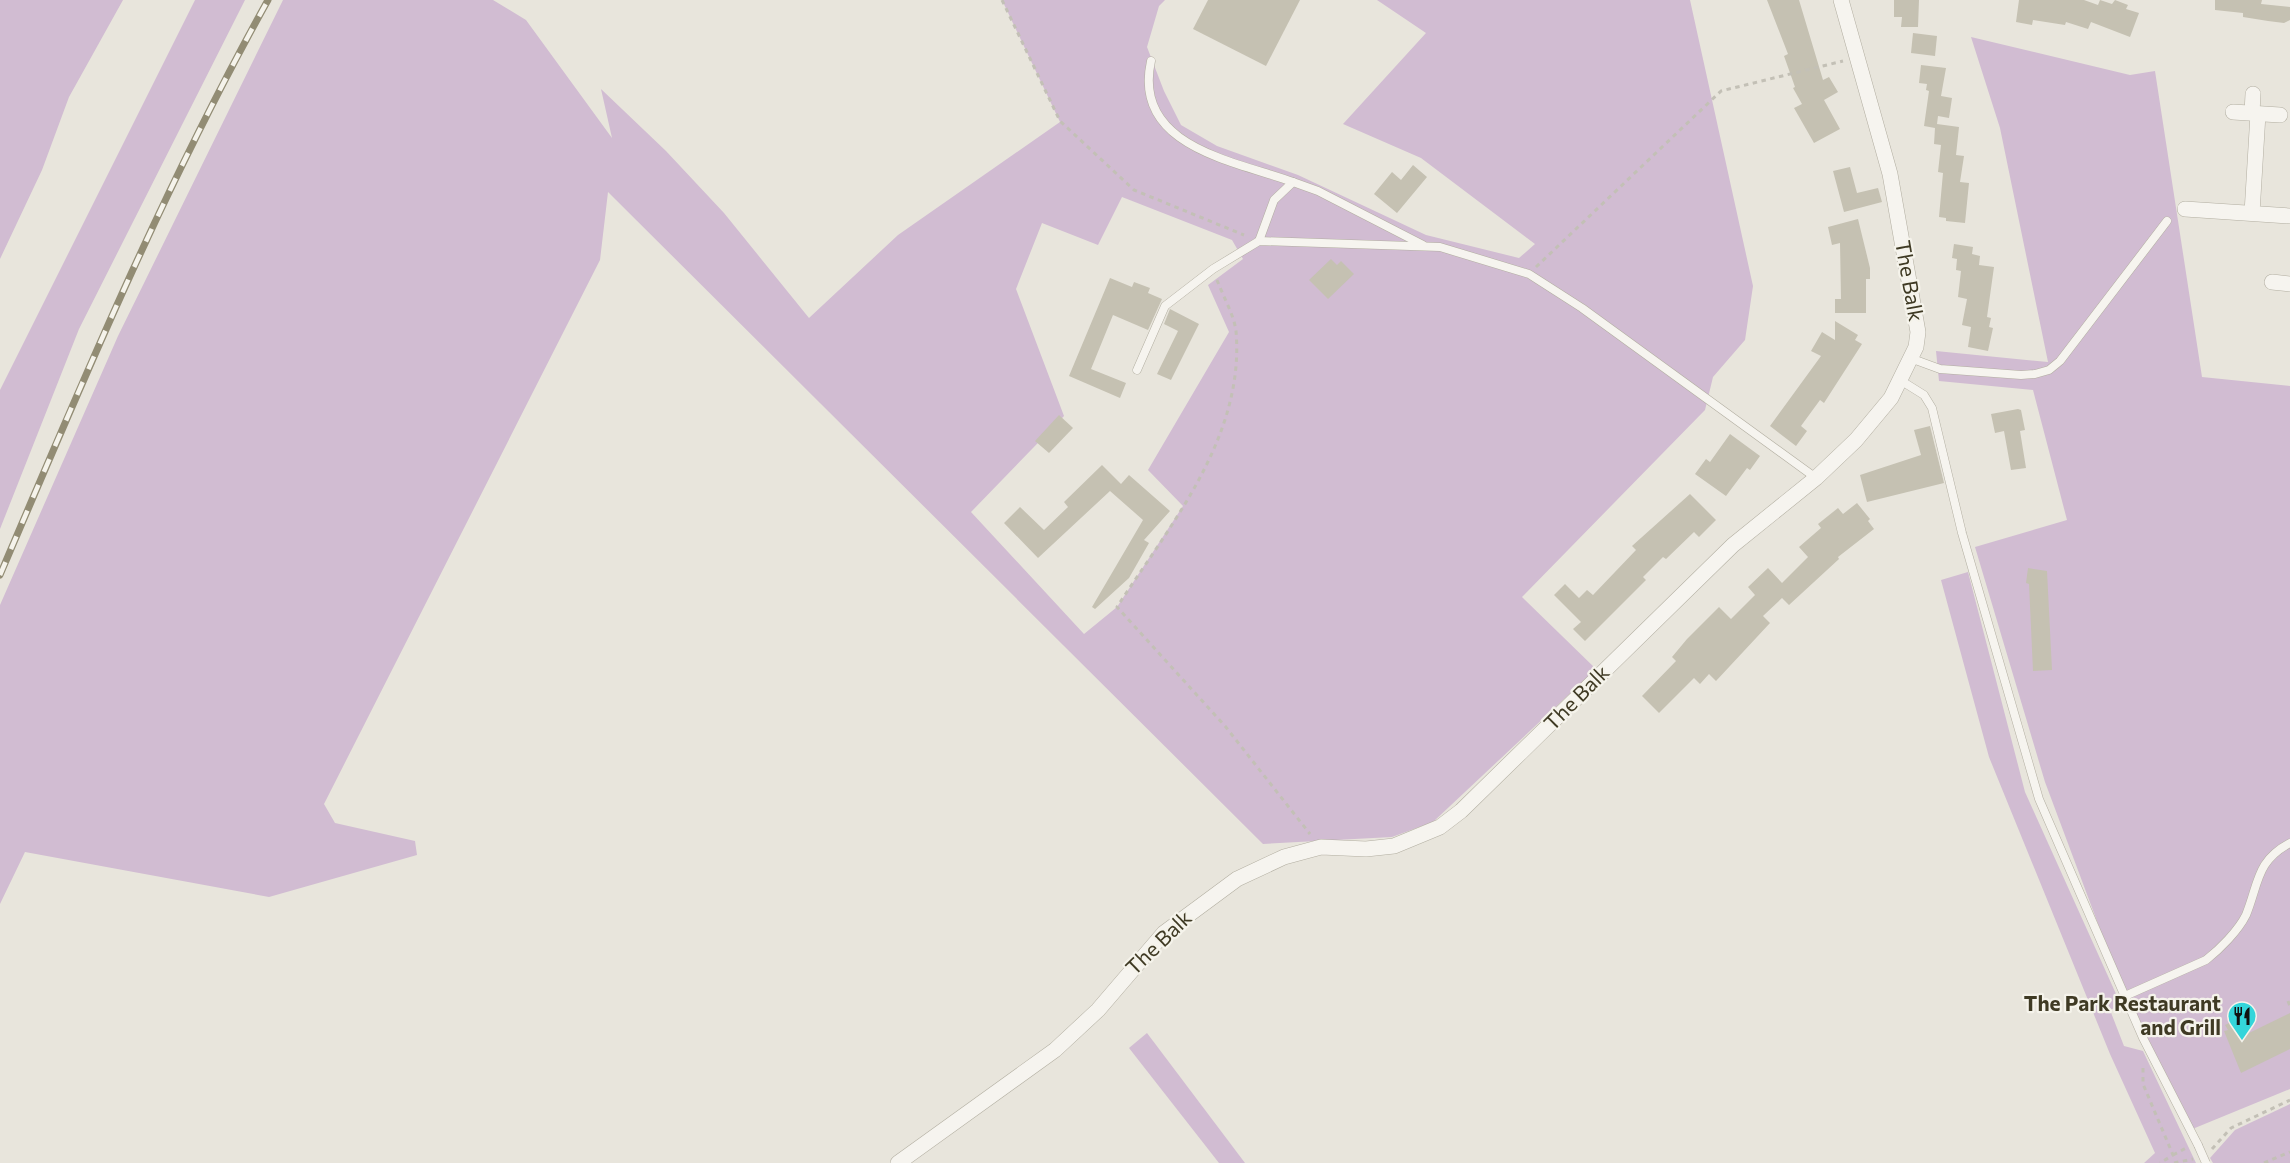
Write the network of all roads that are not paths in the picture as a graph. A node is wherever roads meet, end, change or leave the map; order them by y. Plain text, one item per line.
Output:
1 (1841, 0) edge
2 (1151, 61) dead end
3 (2253, 94) dead end
4 (2233, 112) dead end
5 (2255, 113) junction
6 (2280, 115) dead end
7 (1293, 182) junction
8 (2185, 209) dead end
9 (2252, 213) junction
10 (2290, 216) edge
11 (2167, 221) dead end
12 (1259, 241) junction
13 (1426, 246) junction
14 (2272, 282) dead end
15 (2290, 284) edge
16 (1910, 358) junction
17 (1137, 370) dead end
18 (1899, 380) junction
19 (1816, 478) junction
20 (2290, 843) edge
21 (2125, 996) junction
22 (898, 1163) edge
23 (2206, 1163) edge

1 - 16 street, The Balk
2 - 7 lane
3 - 5 street
4 - 5 street
5 - 6 street
5 - 9 street
7 - 12 lane
7 - 13 lane
8 - 9 street
9 - 10 street
11 - 16 lane
12 - 13 lane
12 - 17 lane
13 - 19 lane
14 - 15 street
16 - 18 street, The Balk
18 - 19 street, The Balk
18 - 21 lane
19 - 22 street, The Balk
20 - 21 lane
21 - 23 lane, bridge

